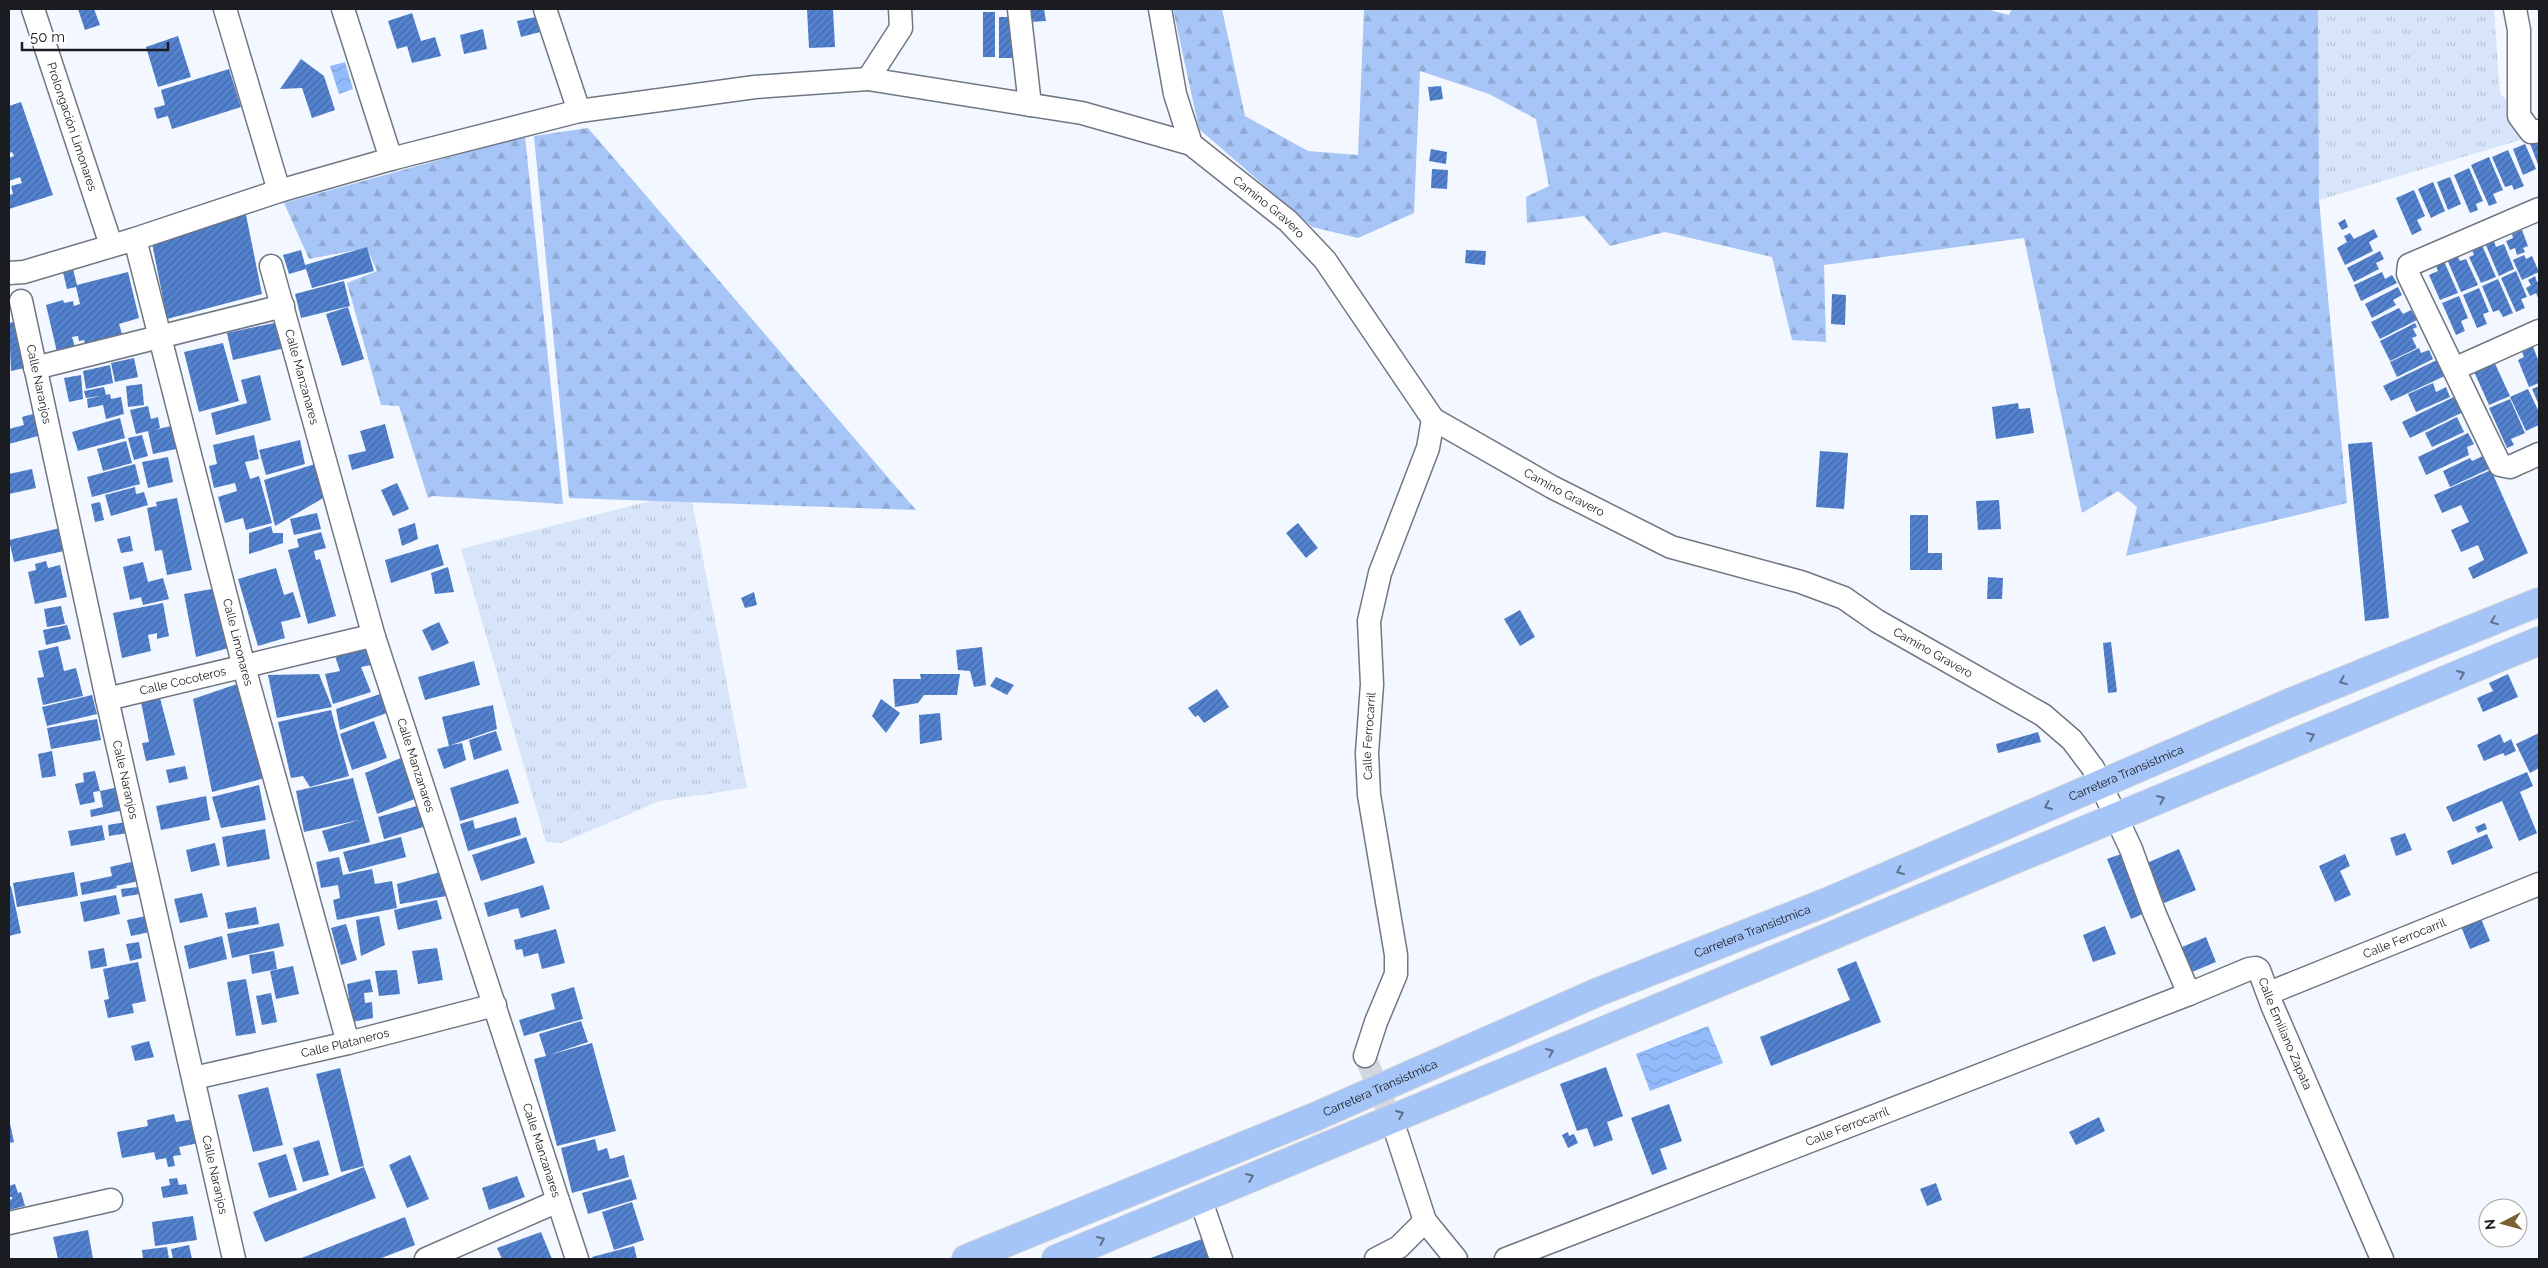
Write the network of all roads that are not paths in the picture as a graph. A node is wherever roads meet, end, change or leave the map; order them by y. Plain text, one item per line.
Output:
1 (32, 9) edge
2 (225, 9) edge
3 (343, 9) edge
4 (545, 9) edge
5 (900, 9) edge
6 (1019, 9) edge
7 (1160, 9) edge
8 (2515, 9) edge
9 (868, 79) junction
10 (1030, 105) junction
11 (579, 111) junction
12 (2539, 132) edge
13 (1191, 144) junction
14 (392, 159) junction
15 (279, 191) junction
16 (2539, 209) edge
17 (135, 239) junction
18 (111, 245) junction
19 (272, 266) dead end
20 (9, 273) edge
21 (21, 300) dead end
22 (282, 306) junction
23 (2539, 331) edge
24 (158, 336) junction
25 (36, 368) junction
26 (2454, 369) junction
27 (1433, 419) junction
28 (2539, 454) edge
29 (2539, 602) edge
30 (374, 638) junction
31 (2539, 641) edge
32 (244, 667) junction
33 (107, 699) junction
34 (2289, 703) junction
35 (2100, 783) junction
36 (2116, 817) junction
37 (1952, 884) junction
38 (2539, 884) edge
39 (2269, 993) junction
40 (2190, 994) junction
41 (495, 1005) junction
42 (348, 1043) junction
43 (1365, 1056) tunnel mouth
44 (194, 1078) junction
45 (1398, 1135) tunnel mouth
46 (1200, 1198) junction
47 (111, 1200) dead end
48 (558, 1201) junction
49 (1425, 1221) junction
50 (9, 1223) edge
51 (234, 1259) edge
52 (426, 1259) edge
53 (577, 1259) edge
54 (966, 1259) edge
55 (1056, 1259) edge
56 (1221, 1259) edge
57 (1376, 1259) edge
58 (1456, 1259) edge
59 (1506, 1259) edge
60 (2382, 1259) edge

1 - 18 street, Prolongación Limonares
2 - 15 street
3 - 14 street
4 - 11 street
5 - 9 street
6 - 10 street
7 - 13 street
8 - 12 street
9 - 10 street
9 - 11 street
10 - 13 street
11 - 14 street
13 - 27 street, Camino Gravero
14 - 15 street
15 - 17 street
16 - 26 street
17 - 18 street
17 - 24 street, Calle Limonares
18 - 20 street
19 - 22 street, Calle Manzanares
21 - 25 street, Calle Naranjos
22 - 24 street
22 - 30 street, Calle Manzanares
23 - 26 street
24 - 25 street
24 - 32 street, Calle Limonares
25 - 33 street, Calle Naranjos
26 - 28 street
27 - 35 street, Camino Gravero
27 - 43 street, Calle Ferrocarril
29 -> 34 main road, Carretera Transistmica
30 - 32 street, Calle Cocoteros
30 - 41 street, Calle Manzanares
36 -> 31 main road
32 - 33 street, Calle Cocoteros
32 - 42 street, Calle Limonares
33 - 44 street, Calle Naranjos
34 - 35 main road, Carretera Transistmica
34 - 36 main road
35 - 36 street, Camino Gravero
35 - 37 main road
35 -> 54 main road, Carretera Transistmica
36 - 37 main road
36 - 40 street
46 -> 37 main road
38 - 39 street, Calle Ferrocarril
39 - 40 street, Calle Emiliano Zapata
39 - 60 street, Calle Emiliano Zapata
40 - 59 street, Calle Ferrocarril
41 - 42 street, Calle Plataneros
41 - 48 street, Calle Manzanares
42 - 44 street, Calle Plataneros
44 - 51 street, Calle Naranjos
45 - 49 street
55 -> 46 main road
46 - 56 street
47 - 50 street
48 - 52 street
48 - 53 street, Calle Manzanares
49 - 57 street
49 - 58 street

